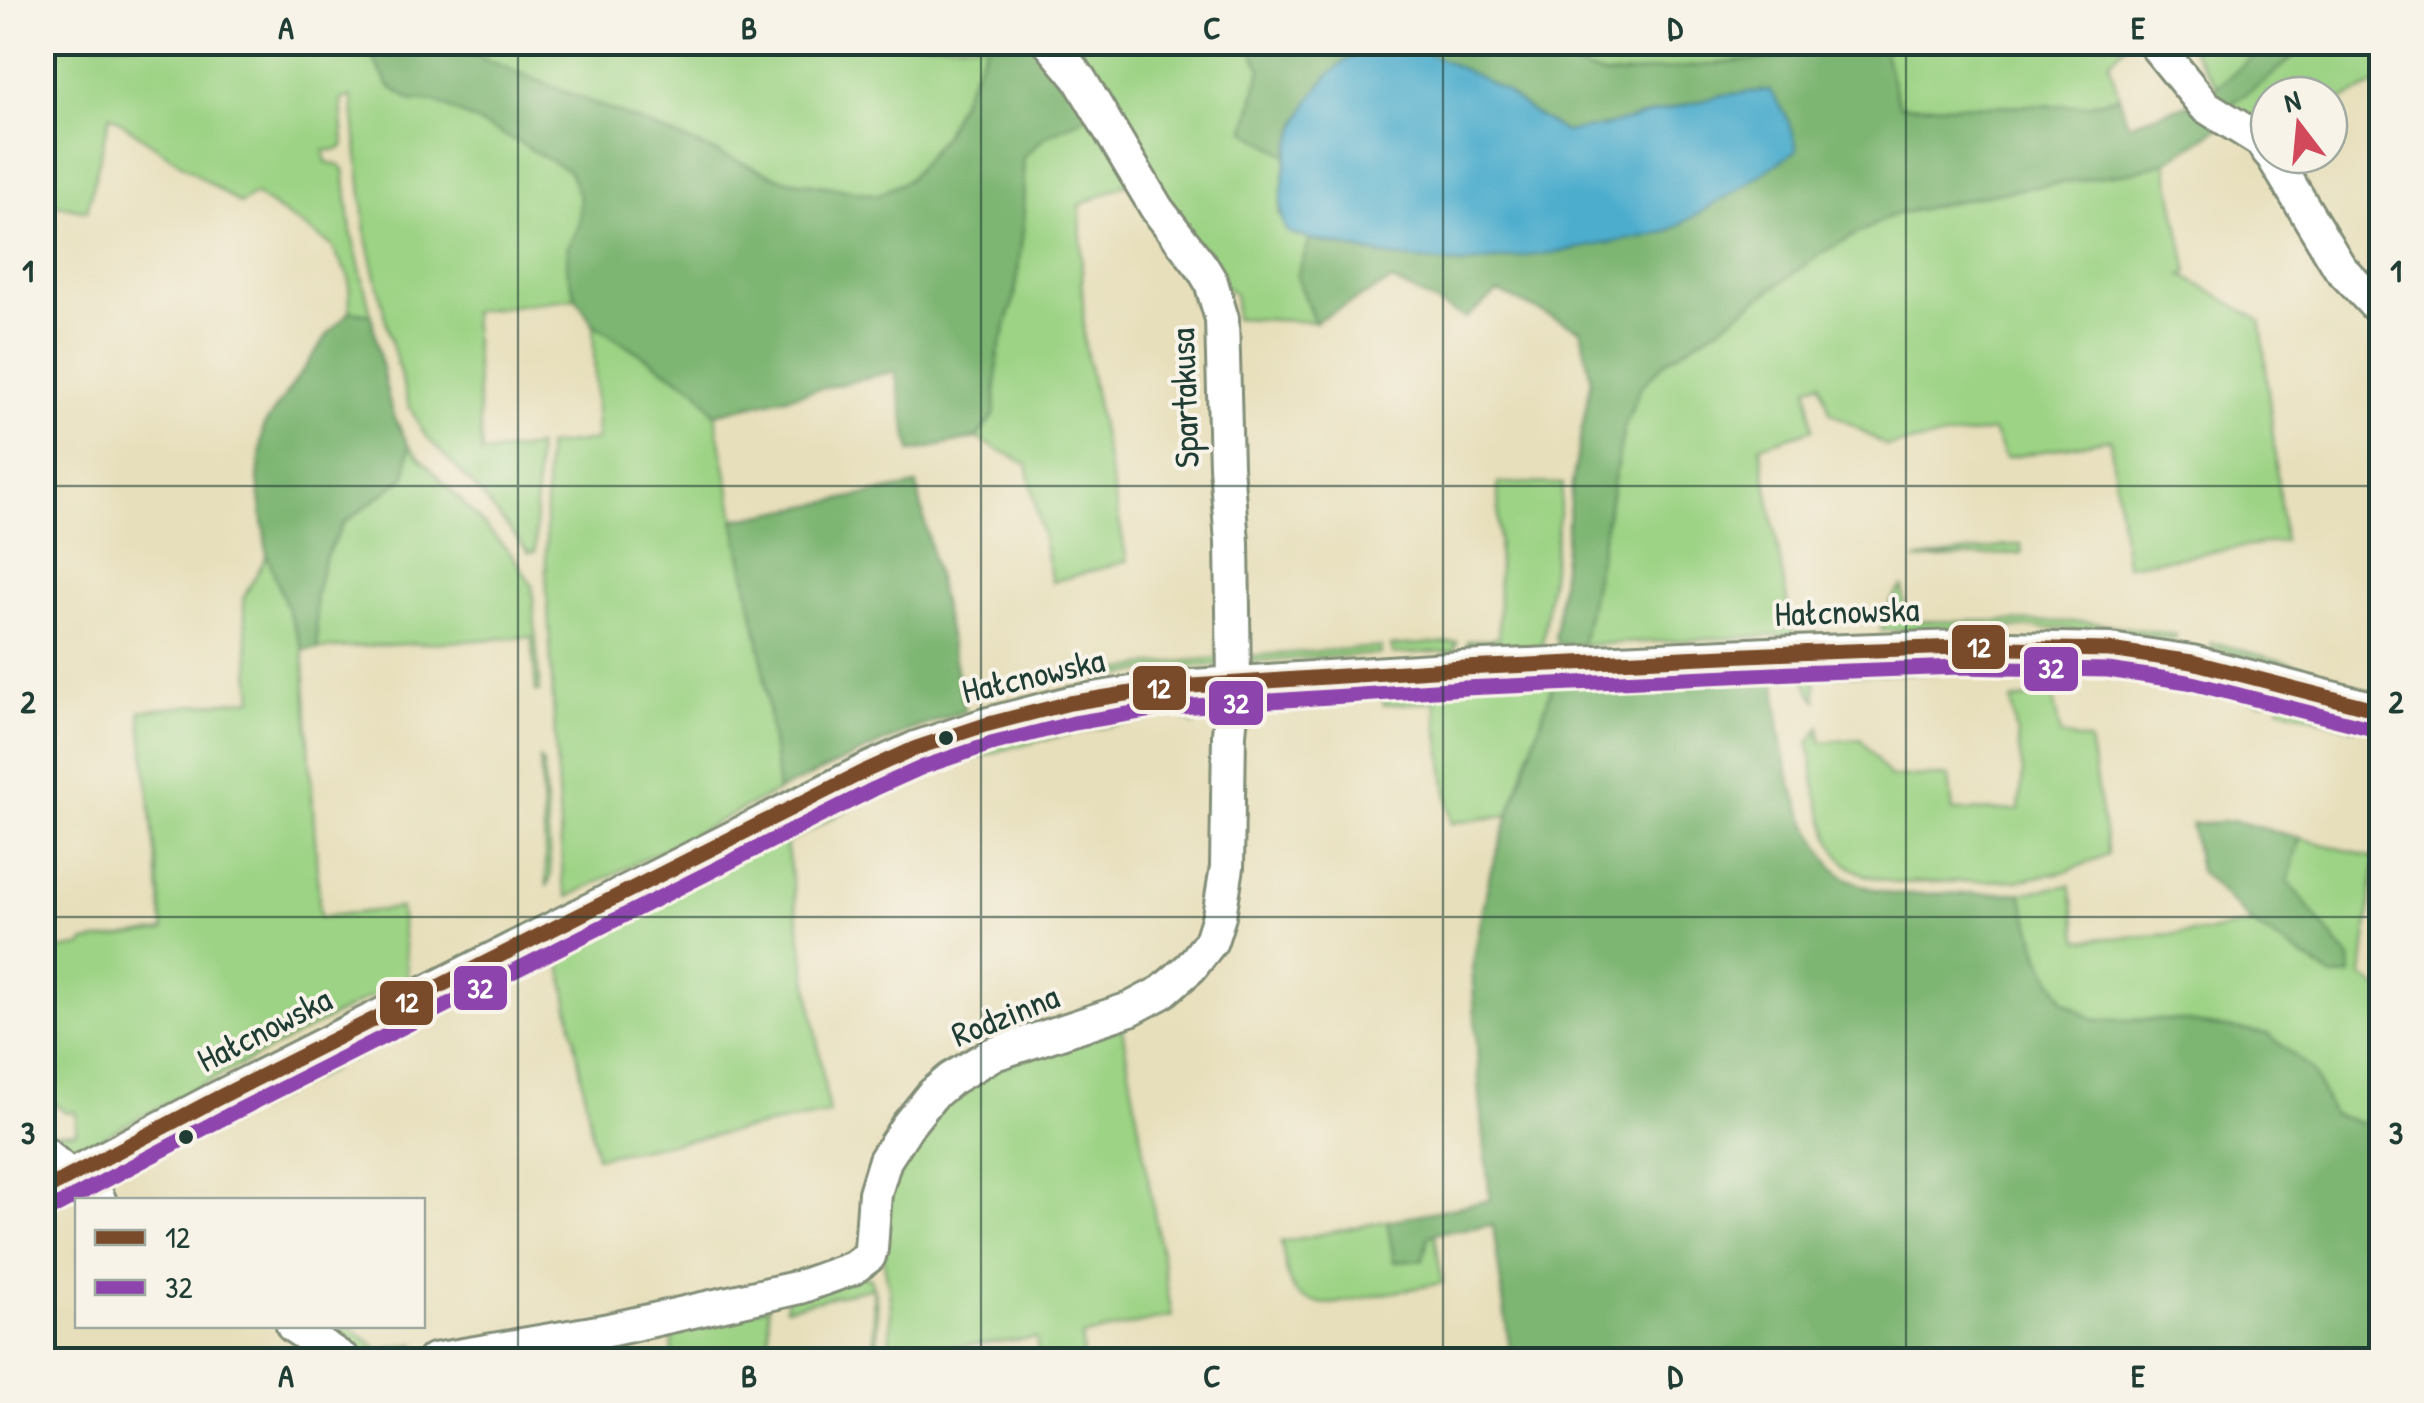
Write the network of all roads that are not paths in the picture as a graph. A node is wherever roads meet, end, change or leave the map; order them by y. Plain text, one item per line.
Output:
1 (1049, 42) edge
2 (2153, 42) edge
3 (2249, 134) edge
4 (2283, 175) edge
5 (2382, 312) edge
6 (1234, 682) junction
7 (2382, 711) edge
8 (42, 1152) edge
9 (56, 1184) edge
10 (94, 1198) edge
11 (297, 1328) edge
12 (344, 1360) edge
13 (434, 1360) edge

1 - 6 street, Spartakusa
2 - 3 street
4 - 5 street
6 - 7 street, Hałcnowska
6 - 9 street, Hałcnowska
6 - 13 street, Rodzinna
8 - 9 street
9 - 10 street
11 - 12 street

